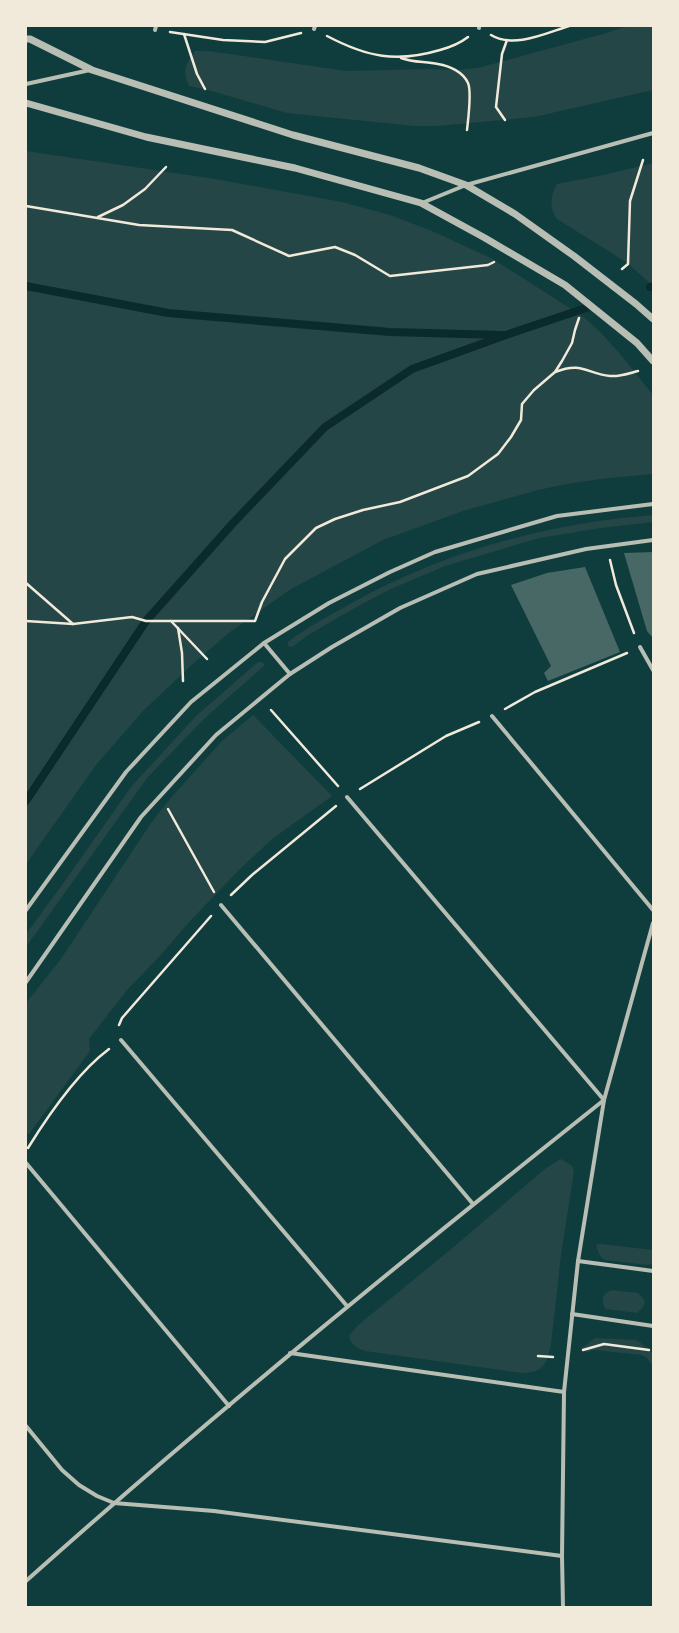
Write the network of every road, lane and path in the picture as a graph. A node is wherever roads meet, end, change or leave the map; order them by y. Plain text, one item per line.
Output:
1 (569, 26) edge
2 (479, 27) edge
3 (156, 28) edge
4 (315, 28) edge
5 (308, 32) dead end
6 (184, 34) junction
7 (27, 38) edge
8 (507, 40) junction
9 (401, 58) junction
10 (92, 70) junction
11 (26, 84) edge
12 (209, 94) dead end
13 (26, 103) edge
14 (505, 120) dead end
15 (467, 130) dead end
16 (653, 133) edge
17 (643, 160) dead end
18 (166, 167) dead end
19 (466, 185) junction
20 (421, 203) junction
21 (26, 206) edge
22 (97, 218) junction
23 (495, 262) dead end
24 (622, 269) dead end
25 (582, 312) dead end
26 (653, 319) edge
27 (653, 361) edge
28 (638, 371) dead end
29 (555, 372) junction
30 (653, 504) edge
31 (653, 540) edge
32 (606, 546) junction
33 (26, 583) edge
34 (26, 621) edge
35 (170, 621) junction
36 (73, 624) junction
37 (178, 628) junction
38 (264, 643) junction
39 (640, 647) joint
40 (207, 659) dead end
41 (653, 670) edge
42 (290, 674) junction
43 (183, 681) dead end
44 (261, 697) junction
45 (492, 716) dead end
46 (160, 796) junction
47 (347, 797) junction
48 (221, 905) junction
49 (26, 910) edge
50 (653, 910) edge
51 (653, 923) edge
52 (26, 982) edge
53 (121, 1040) junction
54 (604, 1100) junction
55 (26, 1152) edge
56 (26, 1163) edge
57 (473, 1204) junction
58 (578, 1261) junction
59 (653, 1271) edge
60 (347, 1306) junction
61 (572, 1314) junction
62 (653, 1326) edge
63 (649, 1350) dead end
64 (290, 1353) junction
65 (538, 1356) dead end
66 (568, 1356) junction
67 (564, 1392) junction
68 (229, 1406) junction
69 (26, 1426) edge
70 (114, 1503) junction
71 (562, 1556) junction
72 (26, 1581) edge
73 (563, 1607) edge

1 - 8 path
2 - 8 path
2 - 9 path
3 - 6 path
4 - 9 path
5 - 6 path
6 - 12 path
7 - 10 street
8 - 14 path
9 - 15 path
10 - 11 street
10 - 19 street
13 - 20 street
16 - 19 street
17 - 24 path
18 - 22 path
19 - 20 street
19 - 26 street
20 - 27 street
21 - 22 path
22 - 23 path
25 - 29 path
28 - 29 path
29 - 35 path
30 - 38 street
31 - 32 street
32 - 39 path
32 - 42 street
33 - 36 path
34 - 36 path
35 - 36 path
35 - 37 path
37 - 40 path
37 - 43 path
38 - 42 street
38 - 49 street
39 - 41 street
42 - 44 street
44 - 46 street
44 - 47 path
45 - 50 street
46 - 48 path
46 - 52 street
47 - 48 path
47 - 54 street
48 - 53 path
48 - 57 street
51 - 54 street
53 - 55 path
53 - 60 street
54 - 57 street
54 - 58 street
56 - 68 street
57 - 60 street
58 - 59 street
58 - 61 street
60 - 64 street
61 - 62 street
61 - 66 street
63 - 66 path
64 - 67 street
64 - 68 street
65 - 66 path
66 - 67 street
67 - 71 street
68 - 70 street
69 - 70 street
70 - 71 street
70 - 72 street
71 - 73 street

